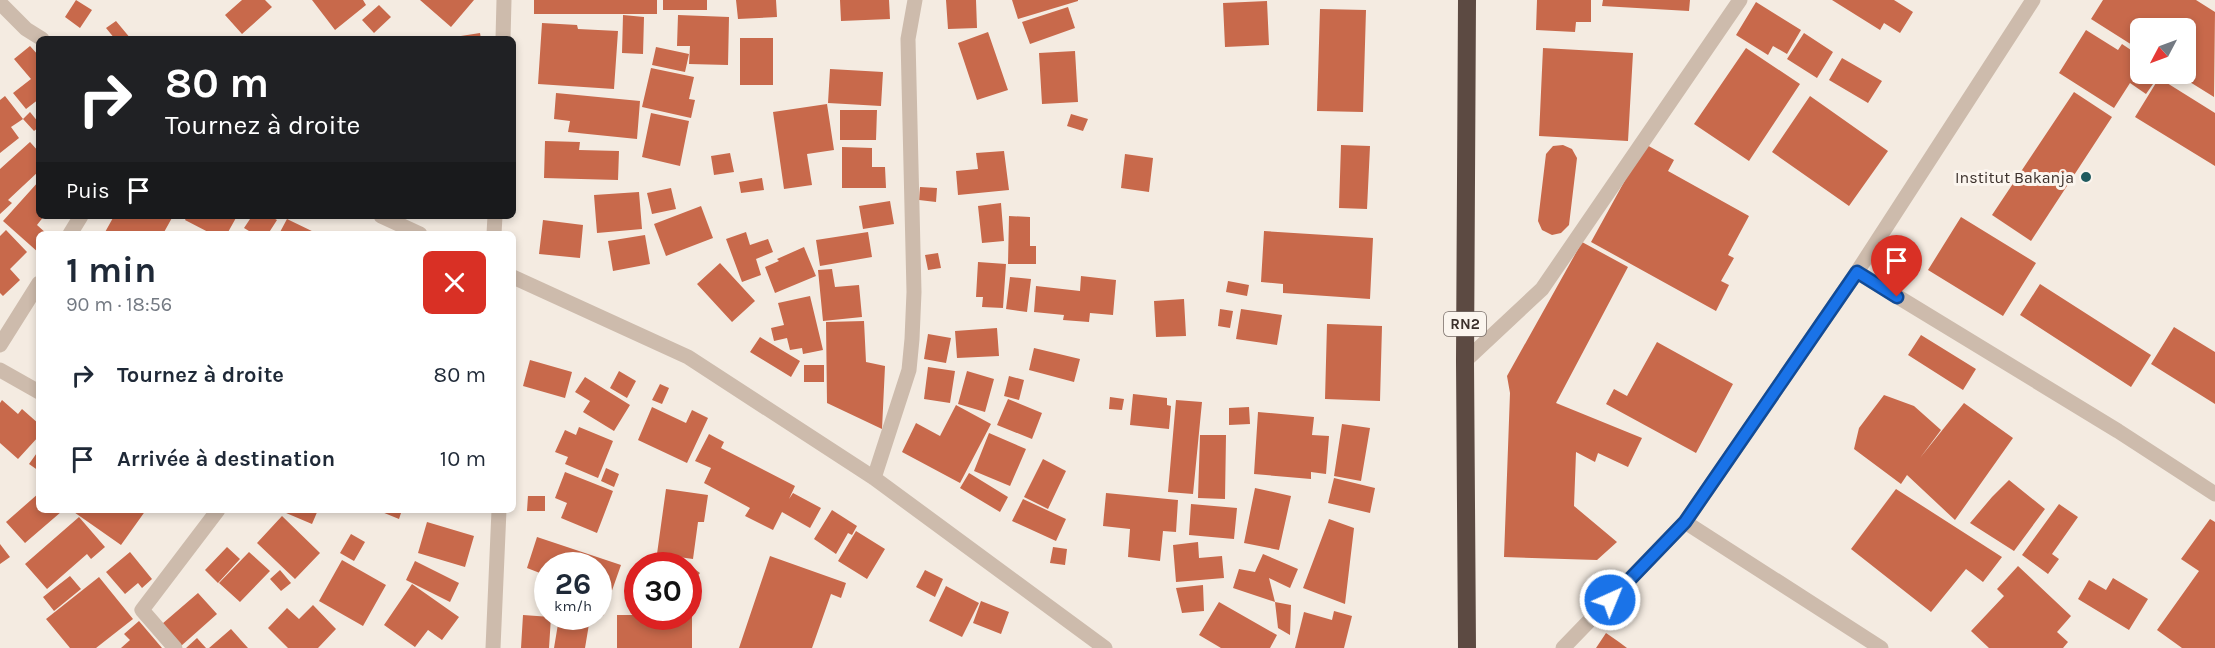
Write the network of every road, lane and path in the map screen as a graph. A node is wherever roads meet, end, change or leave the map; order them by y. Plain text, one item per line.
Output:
1 (504, 0) edge
2 (915, 0) edge
3 (1467, 0) edge
4 (1740, 0) edge
5 (2033, 0) edge
6 (0, 3) edge
7 (37, 36) edge
8 (502, 36) edge
9 (388, 219) edge
10 (414, 231) edge
11 (1857, 272) junction
12 (516, 278) edge
13 (36, 288) edge
14 (0, 345) edge
15 (1465, 361) junction
16 (0, 370) edge
17 (36, 390) edge
18 (874, 478) junction
19 (2215, 494) edge
20 (216, 513) edge
21 (499, 513) edge
22 (1685, 522) junction
23 (175, 648) edge
24 (493, 648) edge
25 (1105, 648) edge
26 (1467, 648) edge
27 (1563, 648) edge
28 (1881, 648) edge

1 - 8 street
2 - 18 street
3 - 15 highway, RN2
4 - 15 street
5 - 11 street
6 - 7 street
9 - 10 street
11 - 19 street
11 - 22 street
12 - 18 street
13 - 14 street
15 - 26 highway, RN2
16 - 17 street
18 - 25 street
20 - 23 street
21 - 24 street
22 - 27 street
22 - 28 street

